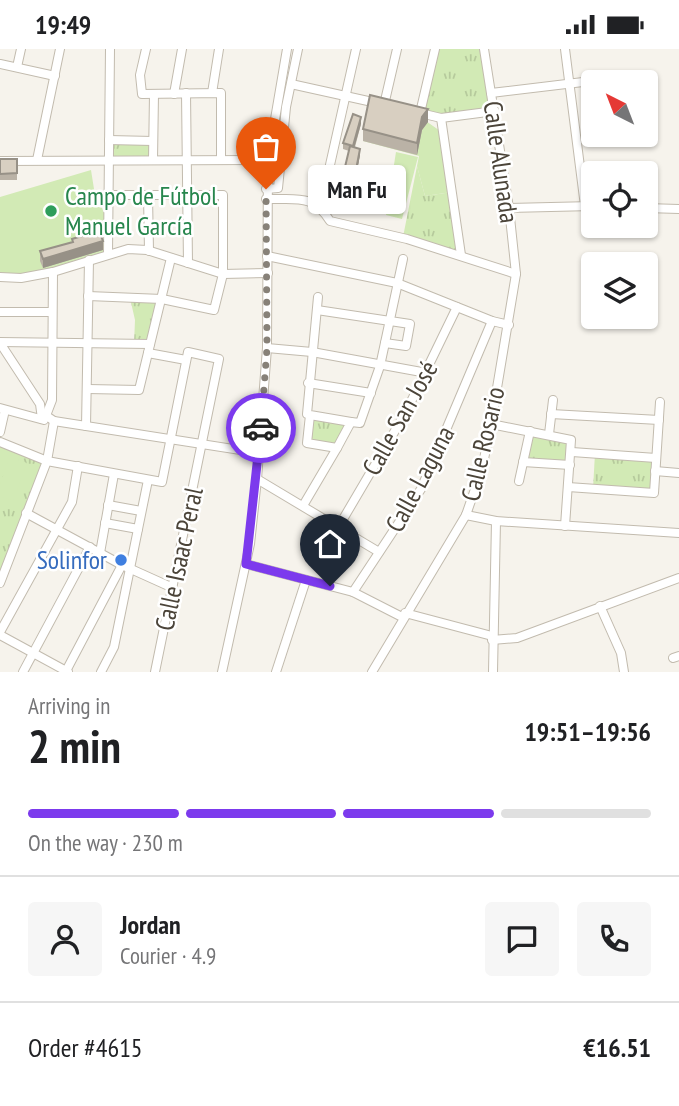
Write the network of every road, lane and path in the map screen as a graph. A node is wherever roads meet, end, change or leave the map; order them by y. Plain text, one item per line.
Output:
1 (21, 49) edge
2 (60, 49) edge
3 (110, 49) edge
4 (146, 49) edge
5 (183, 49) edge
6 (219, 49) edge
7 (287, 49) edge
8 (298, 49) edge
9 (356, 49) edge
10 (397, 49) edge
11 (435, 49) edge
12 (484, 49) edge
13 (565, 49) edge
14 (0, 64) edge
15 (17, 68) junction
16 (55, 76) junction
17 (581, 83) edge
18 (291, 84) junction
19 (569, 85) junction
20 (186, 93) junction
21 (216, 93) junction
22 (491, 93) junction
23 (154, 94) junction
24 (174, 94) junction
25 (346, 96) junction
26 (384, 105) junction
27 (396, 108) edge
28 (408, 110) edge
29 (495, 111) junction
30 (420, 113) junction
31 (441, 118) junction
32 (109, 140) junction
33 (153, 141) junction
34 (109, 159) junction
35 (221, 159) junction
36 (37, 160) junction
37 (153, 160) junction
38 (188, 160) junction
39 (268, 160) junction
40 (0, 161) edge
41 (582, 161) edge
42 (266, 194) junction
43 (110, 195) junction
44 (148, 195) junction
45 (188, 195) junction
46 (321, 205) junction
47 (581, 206) edge
48 (509, 208) junction
49 (658, 208) edge
50 (679, 209) edge
51 (149, 251) junction
52 (108, 253) junction
53 (461, 255) junction
54 (267, 256) junction
55 (171, 258) junction
56 (403, 259) dead end
57 (89, 260) junction
58 (188, 263) junction
59 (53, 272) junction
60 (268, 273) junction
61 (223, 274) junction
62 (516, 274) junction
63 (0, 277) edge
64 (397, 283) junction
65 (88, 296) junction
66 (318, 297) dead end
67 (162, 299) junction
68 (457, 307) junction
69 (317, 310) junction
70 (0, 311) edge
71 (52, 312) junction
72 (390, 320) junction
73 (492, 321) junction
74 (509, 324) junction
75 (0, 342) edge
76 (52, 342) junction
77 (385, 342) junction
78 (88, 343) junction
79 (149, 348) junction
80 (267, 348) junction
81 (312, 352) junction
82 (186, 360) junction
83 (380, 366) junction
84 (427, 373) junction
85 (308, 383) junction
86 (88, 389) junction
87 (371, 393) junction
88 (553, 400) dead end
89 (660, 402) dead end
90 (2, 409) edge
91 (551, 414) junction
92 (310, 415) junction
93 (45, 416) junction
94 (659, 420) junction
95 (351, 422) junction
96 (491, 424) junction
97 (86, 426) junction
98 (530, 431) junction
99 (0, 432) edge
100 (549, 435) junction
101 (169, 439) junction
102 (0, 442) edge
103 (203, 446) junction
104 (337, 448) junction
105 (572, 452) junction
106 (259, 453) junction
107 (656, 458) junction
108 (47, 461) junction
109 (523, 462) junction
110 (570, 465) junction
111 (78, 466) junction
112 (655, 471) junction
113 (679, 473) edge
114 (114, 474) junction
115 (257, 479) junction
116 (148, 480) junction
117 (519, 481) dead end
118 (568, 487) junction
119 (108, 505) junction
120 (304, 505) junction
121 (141, 511) junction
122 (26, 513) junction
123 (466, 515) junction
124 (496, 521) junction
125 (105, 523) junction
126 (339, 526) junction
127 (565, 526) junction
128 (138, 529) junction
129 (57, 530) junction
130 (679, 533) edge
131 (90, 547) junction
132 (379, 552) junction
133 (100, 553) junction
134 (246, 564) junction
135 (126, 567) junction
136 (679, 578) edge
137 (306, 580) junction
138 (0, 583) edge
139 (173, 588) junction
140 (354, 593) junction
141 (105, 599) junction
142 (600, 605) junction
143 (121, 607) junction
144 (404, 615) junction
145 (0, 633) edge
146 (492, 638) junction
147 (32, 652) junction
148 (67, 671) edge
149 (374, 671) edge
150 (23, 672) edge
151 (102, 672) edge
152 (155, 672) edge
153 (222, 672) edge
154 (276, 672) edge
155 (493, 672) edge
156 (624, 672) edge

1 - 15 street
2 - 16 street
3 - 32 street
4 - 23 street
5 - 24 street
6 - 21 street
7 - 39 street
8 - 18 street
9 - 25 street
10 - 26 street
11 - 30 street
12 - 22 street, Calle Alunada
13 - 19 street
14 - 15 street
15 - 16 street
16 - 36 street
17 - 19 street
18 - 25 street
18 - 42 street
19 - 22 street
19 - 41 street
20 - 21 street
20 - 24 street
20 - 38 street
21 - 35 street
22 - 29 street, Calle Alunada
23 - 24 street
23 - 33 street
25 - 26 street
25 - 46 street
26 - 27 street
28 - 30 street
29 - 31 street
29 - 48 street, Calle Alunada
30 - 31 street
31 - 53 street
32 - 33 street
32 - 34 street
33 - 37 street
34 - 36 street
34 - 37 street
34 - 43 street
35 - 38 street
35 - 39 street
36 - 40 street
37 - 38 street
38 - 45 street
39 - 42 street
42 - 46 street
42 - 54 street
43 - 44 street
43 - 52 street
44 - 45 street
44 - 51 street
45 - 58 street
45 - 61 street
46 - 53 street
47 - 48 street
48 - 62 street, Calle Alunada
49 - 50 street
51 - 52 street
51 - 55 street
52 - 57 street
53 - 62 street
54 - 60 street
54 - 64 street
55 - 58 street
55 - 67 street
56 - 64 street
57 - 59 street
57 - 65 street
58 - 61 street
59 - 63 street
59 - 71 street
60 - 61 street
60 - 80 street
61 - 67 street
62 - 74 street, Calle Rosario
64 - 68 street
64 - 72 street
65 - 67 street
65 - 78 street
66 - 69 street
67 - 79 street
68 - 73 street
68 - 84 street, Calle San José
69 - 72 street
69 - 81 street
70 - 71 street
71 - 76 street
72 - 77 street
72 - 77 street
73 - 74 street
73 - 132 street, Calle Laguna
74 - 96 street, Calle Rosario
75 - 76 street
75 - 93 street
76 - 78 street
76 - 93 street
77 - 83 street
78 - 79 street
78 - 86 street
79 - 82 street
79 - 86 street
80 - 81 street
80 - 106 street
81 - 83 street
81 - 85 street
82 - 101 street
82 - 103 street, Calle Isaac Peral
83 - 84 street
83 - 87 street
84 - 126 street, Calle San José
85 - 87 street
85 - 92 street
86 - 97 street
87 - 95 street
88 - 91 street
89 - 94 street
90 - 93 street
90 - 99 street
91 - 94 street
91 - 100 street
92 - 95 street
92 - 104 street
93 - 97 street
93 - 108 street
94 - 107 street
95 - 104 street
96 - 98 street
96 - 123 street, Calle Rosario
97 - 101 street
98 - 100 street
98 - 109 street
100 - 105 street
101 - 103 street
101 - 116 street
102 - 108 street
103 - 106 street
103 - 139 street, Calle Isaac Peral
104 - 120 street
105 - 107 street
105 - 110 street
106 - 115 street
107 - 112 street
108 - 111 street
108 - 122 street
109 - 110 street
109 - 117 street
110 - 118 street
111 - 114 street
111 - 129 street
112 - 113 street
112 - 118 street
114 - 116 street
114 - 119 street
115 - 120 street
115 - 134 street
116 - 121 street
118 - 127 street
119 - 121 street
119 - 125 street
120 - 126 street
121 - 128 street
122 - 129 street
122 - 138 street
123 - 124 street
123 - 144 street, Calle Rosario
124 - 127 street
124 - 146 street
125 - 128 street
125 - 133 street
126 - 132 street
127 - 130 street
128 - 135 street
129 - 131 street
129 - 145 street
131 - 133 street
131 - 147 street
132 - 140 street, Calle Laguna
133 - 135 street
134 - 137 street
134 - 153 street
135 - 139 street
135 - 141 street
135 - 143 street
136 - 142 street
137 - 140 street
137 - 154 street
139 - 152 street, Calle Isaac Peral
140 - 144 street
141 - 143 street
141 - 148 street
142 - 146 street
142 - 156 street
143 - 151 street
144 - 146 street
144 - 149 street, Calle Rosario
145 - 147 street
146 - 155 street
147 - 148 street
147 - 150 street

